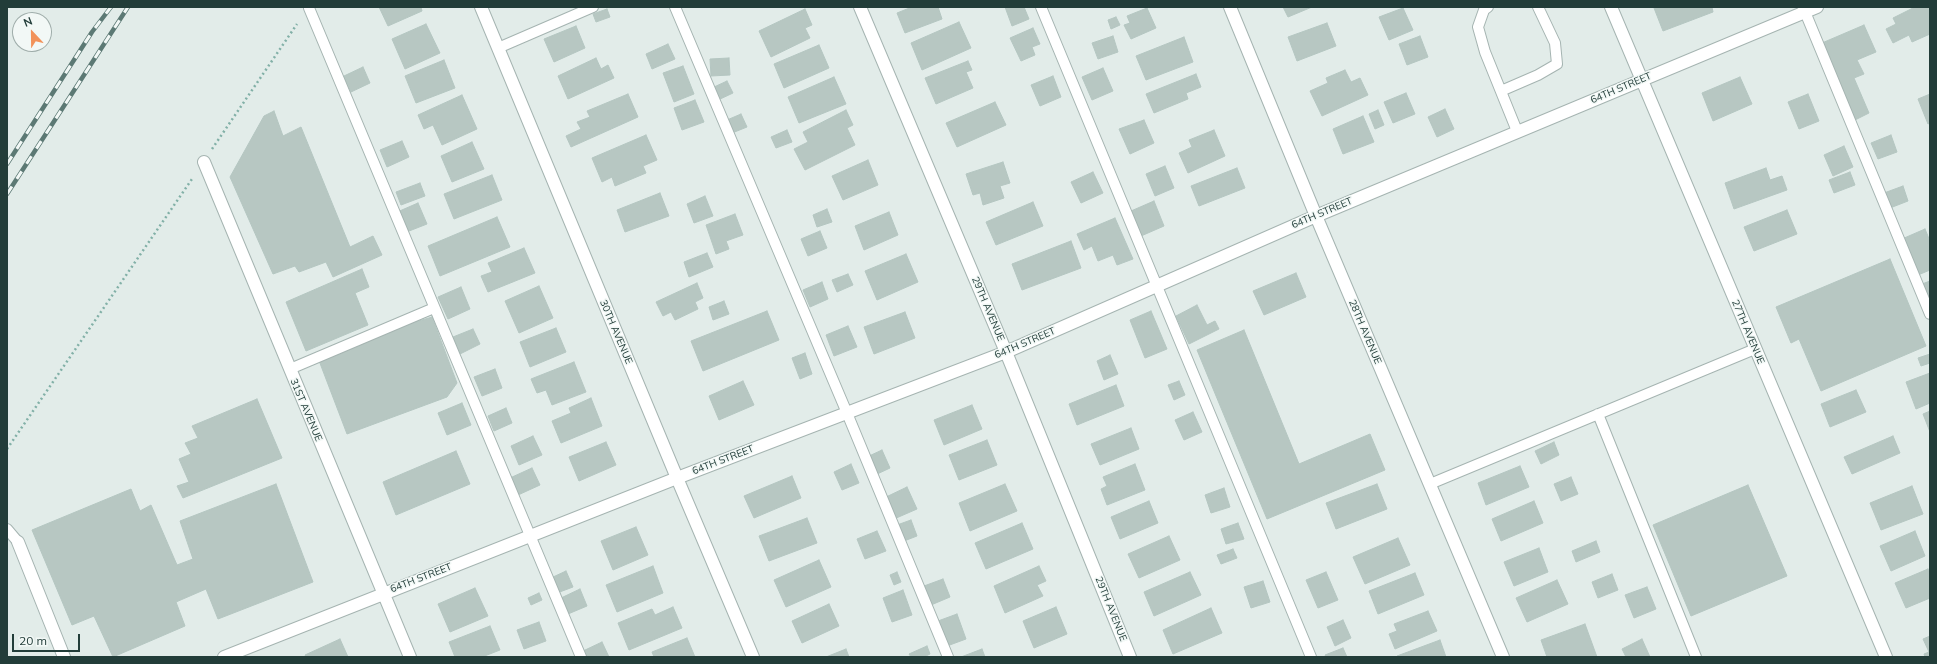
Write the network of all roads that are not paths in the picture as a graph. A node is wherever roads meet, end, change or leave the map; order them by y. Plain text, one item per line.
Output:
1 (481, 7) edge
2 (593, 7) edge
3 (675, 7) edge
4 (860, 7) edge
5 (1041, 7) edge
6 (1230, 7) edge
7 (1488, 7) edge
8 (1538, 7) edge
9 (1611, 7) edge
10 (1817, 7) edge
11 (309, 8) edge
12 (1804, 9) edge
13 (498, 48) junction
14 (1641, 79) junction
15 (1501, 91) junction
16 (1517, 131) junction
17 (204, 162) road end
18 (1316, 216) junction
19 (1157, 285) junction
20 (434, 308) junction
21 (1930, 314) edge
22 (1755, 348) junction
23 (1006, 352) junction
24 (290, 370) junction
25 (847, 413) junction
26 (1598, 414) junction
27 (677, 478) junction
28 (1430, 484) junction
29 (7, 529) edge
30 (529, 536) junction
31 (18, 542) joint
32 (382, 593) junction
33 (228, 656) edge
34 (64, 657) edge
35 (410, 657) edge
36 (581, 657) edge
37 (753, 657) edge
38 (948, 657) edge
39 (1130, 657) edge
40 (1311, 657) edge
41 (1503, 657) edge
42 (1696, 657) edge
43 (1886, 657) edge

1 - 13 street, 30TH AVENUE
2 - 13 lane
3 - 25 lane
4 - 23 street, 29TH AVENUE
5 - 19 lane
6 - 18 street, 28TH AVENUE
7 - 15 lane
8 - 15 lane
9 - 14 street, 27TH AVENUE
10 - 12 street, 64TH STREET
11 - 20 lane
12 - 14 street, 64TH STREET
12 - 21 lane
13 - 27 street, 30TH AVENUE
14 - 16 street, 64TH STREET
14 - 22 street, 27TH AVENUE
15 - 16 lane
16 - 18 street, 64TH STREET
17 - 24 street, 31ST AVENUE
18 - 19 street, 64TH STREET
18 - 28 street, 28TH AVENUE
19 - 23 street, 64TH STREET
19 - 40 lane
20 - 24 lane
20 - 30 lane
22 - 26 lane
22 - 43 street, 27TH AVENUE
23 - 25 street, 64TH STREET
23 - 39 street, 29TH AVENUE
24 - 32 street, 31ST AVENUE
25 - 27 street, 64TH STREET
25 - 38 lane
26 - 28 lane
26 - 42 lane
27 - 30 street, 64TH STREET
27 - 37 street, 30TH AVENUE
28 - 41 street, 28TH AVENUE
29 - 31 lane
30 - 32 street, 64TH STREET
30 - 36 lane
31 - 34 street
32 - 33 street, 64TH STREET
32 - 35 street, 31ST AVENUE

